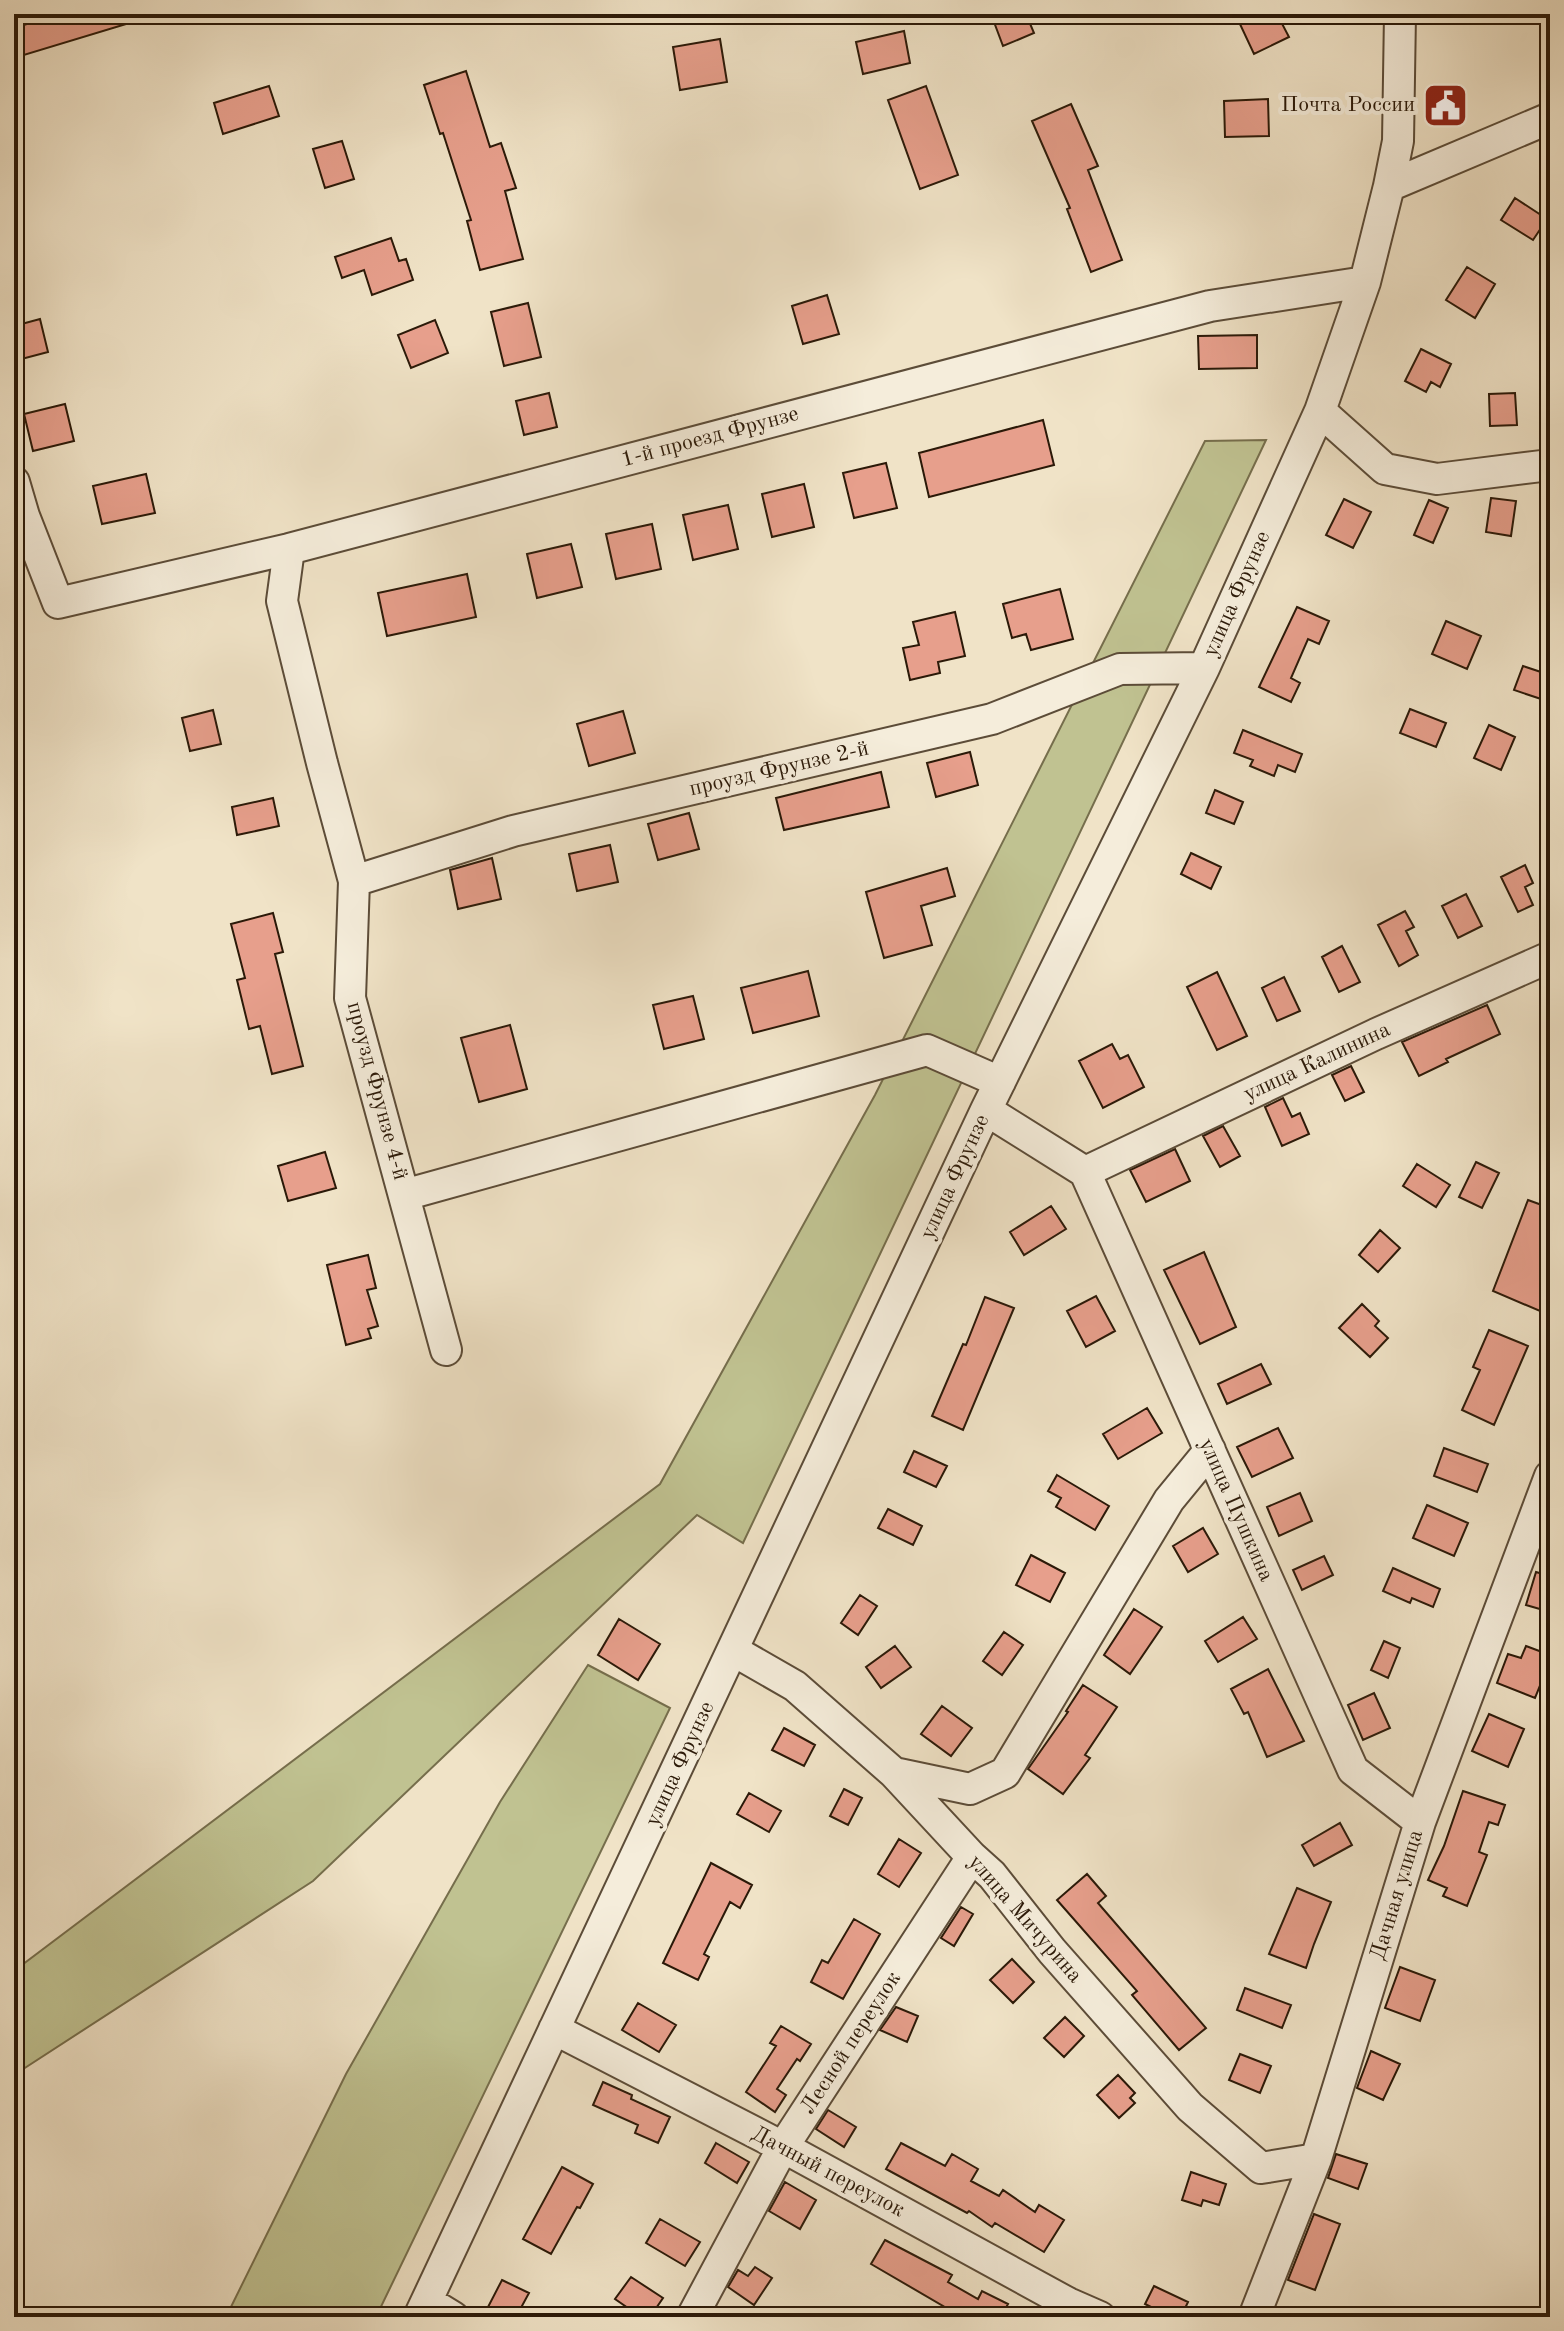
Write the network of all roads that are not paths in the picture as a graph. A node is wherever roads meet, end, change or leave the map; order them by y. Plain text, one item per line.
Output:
1 (1400, 14) edge
2 (1550, 118) edge
3 (1389, 186) junction
4 (1365, 282) junction
5 (1320, 411) junction
6 (1550, 465) edge
7 (14, 482) edge
8 (289, 549) junction
9 (1204, 668) junction
10 (354, 881) junction
11 (1550, 957) edge
12 (1000, 1082) junction
13 (986, 1110) junction
14 (1085, 1172) junction
15 (404, 1195) junction
16 (446, 1350) dead end
17 (1210, 1450) junction
18 (1550, 1476) edge
19 (734, 1651) junction
20 (894, 1773) junction
21 (1420, 1822) junction
22 (972, 1857) junction
23 (554, 2029) junction
24 (783, 2147) junction
25 (1316, 2159) junction
26 (423, 2309) edge
27 (453, 2317) edge
28 (692, 2317) edge
29 (1100, 2317) edge
30 (1254, 2317) edge

1 - 3 street, улица Фрунзе
2 - 3 street
3 - 4 street, улица Фрунзе
4 - 5 street, улица Фрунзе
4 - 8 street, 1-й проезд Фрунзе
5 - 6 street
5 - 9 street, улица Фрунзе
7 - 8 street, 1-й проезд Фрунзе
8 - 10 street, проузд Фрунзе 4-й
9 - 10 street, проузд Фрунзе 2-й
9 - 12 street, улица Фрунзе
10 - 15 street, проузд Фрунзе 4-й
11 - 14 street, улица Калинина
12 - 13 street, улица Фрунзе
12 - 15 street
13 - 14 street
13 - 19 street, улица Фрунзе
14 - 17 street, улица Пушкина
15 - 16 street, проузд Фрунзе 4-й
17 - 20 street
17 - 21 street, улица Пушкина
18 - 21 street, Дачная улица
19 - 20 street, улица Мичурина
19 - 23 street, улица Фрунзе
20 - 22 street, улица Мичурина
21 - 25 street, Дачная улица
22 - 24 street, Лесной переулок
22 - 25 street, улица Мичурина
23 - 24 street, Дачный переулок
23 - 26 street, улица Фрунзе
24 - 28 street, Лесной переулок
24 - 29 street, Дачный переулок
25 - 30 street, Дачная улица
26 - 27 street

